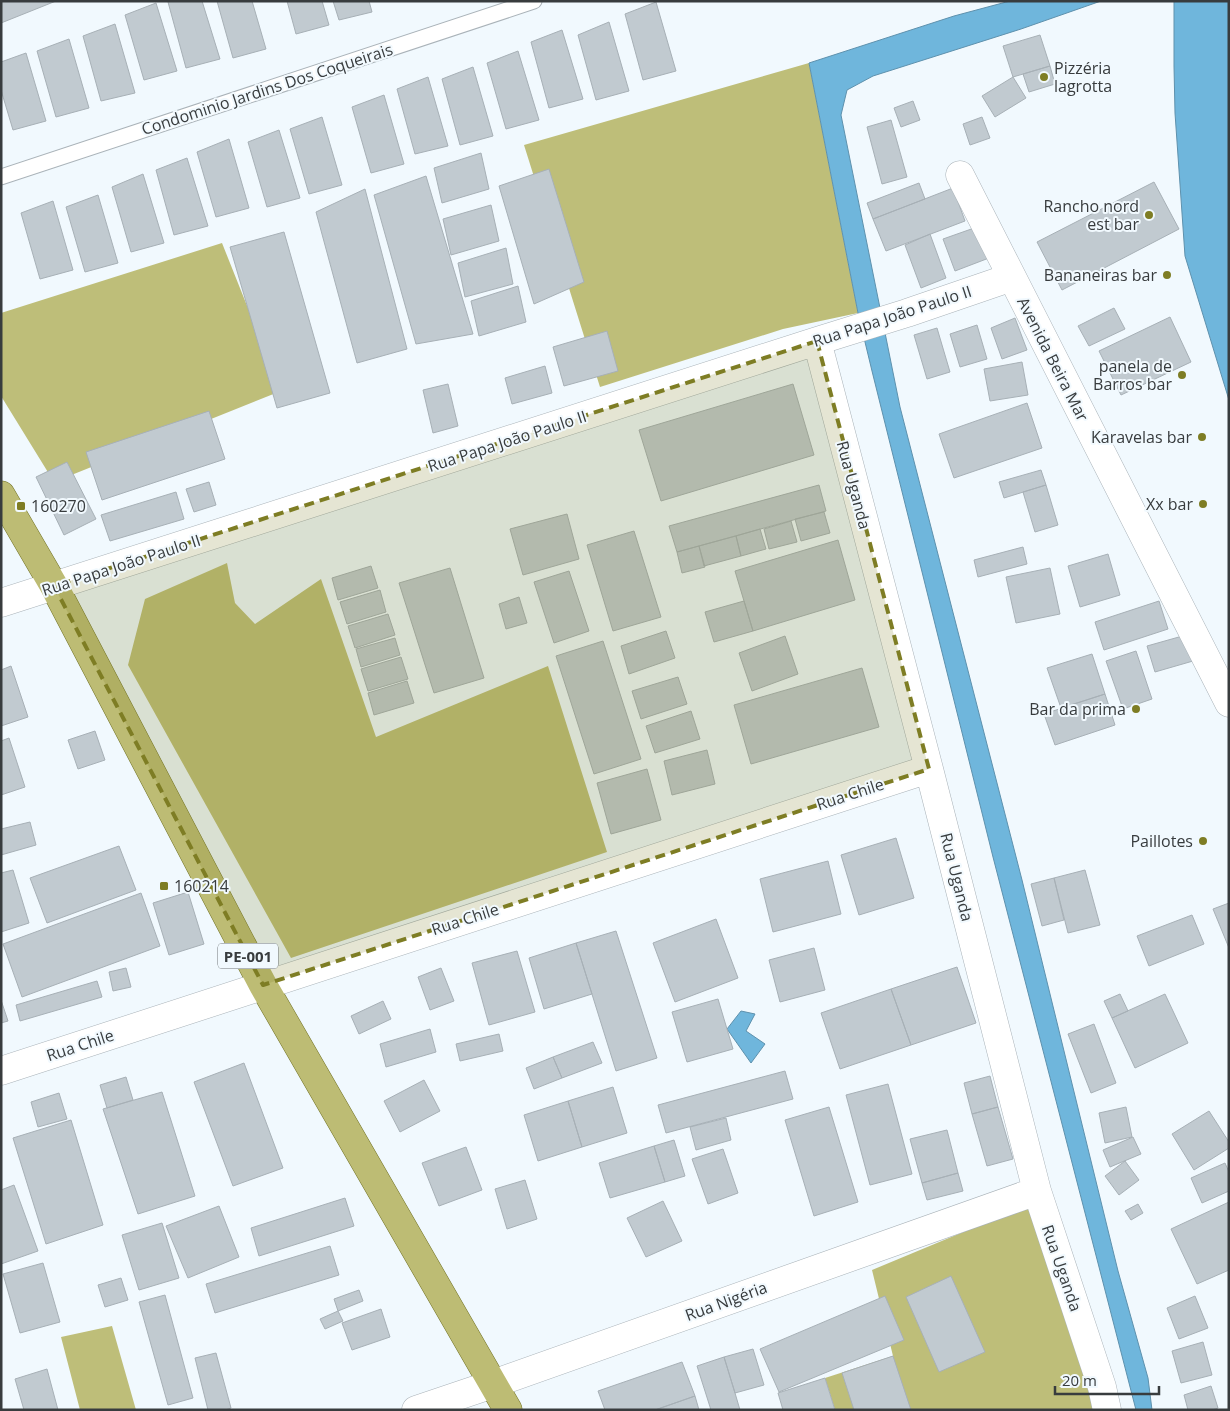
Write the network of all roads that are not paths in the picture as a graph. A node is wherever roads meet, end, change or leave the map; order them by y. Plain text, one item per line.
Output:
1 (534, 1) edge
2 (960, 176) dead end
3 (1, 177) edge
4 (1012, 277) junction
5 (817, 341) junction
6 (1, 495) edge
7 (54, 586) junction
8 (1, 603) edge
9 (1229, 703) edge
10 (929, 768) junction
11 (263, 985) junction
12 (1, 1071) edge
13 (1037, 1191) junction
14 (493, 1384) junction
15 (416, 1410) edge
16 (508, 1410) edge
17 (1107, 1410) edge

1 - 3 lane, Condominio Jardins Dos Coqueirais
2 - 4 street, Avenida Beira Mar
4 - 5 street, Rua Papa João Paulo II
4 - 9 street, Avenida Beira Mar
5 - 7 street, Rua Papa João Paulo II
5 - 10 street, Rua Uganda
6 - 7 main road, PE-001
7 - 8 street, Rua Papa João Paulo II
7 - 11 main road, PE-001
10 - 11 street, Rua Chile
10 - 13 street, Rua Uganda
11 - 12 street, Rua Chile
11 - 14 main road, PE-001
13 - 14 street, Rua Nigéria
13 - 17 street, Rua Uganda
14 - 15 street, Rua Nigéria
14 - 16 main road, PE-001

